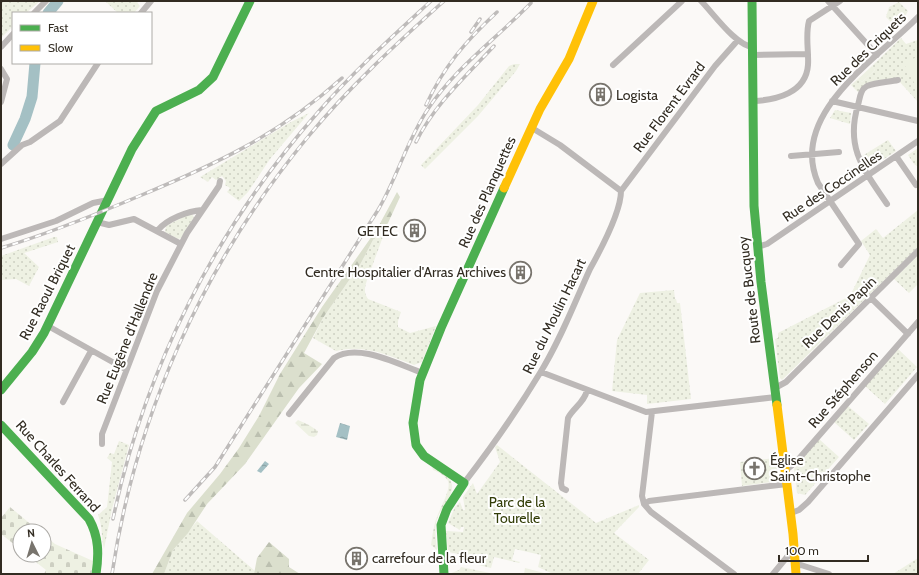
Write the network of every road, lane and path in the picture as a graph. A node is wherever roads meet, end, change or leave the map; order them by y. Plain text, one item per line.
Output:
1 (46, 1) edge
2 (151, 1) edge
3 (250, 1) edge
4 (593, 1) edge
5 (682, 1) edge
6 (701, 1) edge
7 (752, 1) edge
8 (840, 1) edge
9 (830, 3) edge
10 (35, 12) edge
11 (142, 12) edge
12 (918, 17) edge
13 (12, 35) edge
14 (738, 40) junction
15 (1, 47) edge
16 (753, 51) junction
17 (808, 54) junction
18 (877, 56) junction
19 (97, 64) edge
20 (613, 65) dead end
21 (1, 69) edge
22 (898, 80) dead end
23 (754, 101) junction
24 (832, 101) junction
25 (1, 102) edge
26 (857, 108) junction
27 (918, 121) edge
28 (532, 128) junction
29 (918, 141) edge
30 (839, 152) dead end
31 (812, 155) junction
32 (791, 156) dead end
33 (896, 156) junction
34 (1, 164) edge
35 (868, 176) junction
36 (220, 181) dead end
37 (916, 184) dead end
38 (621, 191) junction
39 (108, 200) junction
40 (830, 201) junction
41 (887, 204) dead end
42 (202, 210) junction
43 (97, 222) junction
44 (158, 230) junction
45 (1, 239) edge
46 (181, 244) junction
47 (757, 247) junction
48 (918, 251) edge
49 (841, 265) dead end
50 (871, 298) junction
51 (918, 322) edge
52 (48, 326) junction
53 (908, 334) junction
54 (91, 351) junction
55 (125, 369) junction
56 (541, 372) junction
57 (423, 373) junction
58 (918, 375) edge
59 (775, 388) junction
60 (1, 390) edge
61 (587, 390) junction
62 (776, 397) junction
63 (63, 402) dead end
64 (652, 412) junction
65 (289, 414) dead end
66 (1, 424) edge
67 (102, 444) dead end
68 (785, 471) junction
69 (464, 483) junction
70 (787, 484) junction
71 (566, 490) dead end
72 (644, 504) junction
73 (790, 513) junction
74 (795, 553) junction
75 (796, 570) edge
76 (96, 574) edge
77 (444, 574) edge
78 (734, 574) edge
79 (773, 574) edge
80 (829, 574) edge

1 - 10 street
2 - 11 street
3 - 39 street, Rue Raoul Briquet
4 - 28 street, Rue des Planquettes
5 - 20 street
6 - 14 street
7 - 16 street, Route de Bucquoy
8 - 9 street
9 - 17 street
9 - 18 street
12 - 18 street, Rue des Criquets
13 - 15 street
14 - 16 street
14 - 38 street, Rue Florent Evrard
16 - 17 street
16 - 23 street, Route de Bucquoy
17 - 23 street
18 - 24 street, Rue des Criquets
19 - 34 street
21 - 25 street
22 - 26 street
23 - 47 street, Route de Bucquoy
24 - 26 street
24 - 31 street, Rue des Criquets
26 - 27 street
26 - 35 street
28 - 38 street
28 - 57 street, Rue des Planquettes
29 - 33 street, Rue des Coccinelles
30 - 31 street
31 - 32 street
31 - 40 street, Rue des Criquets
33 - 35 street, Rue des Coccinelles
33 - 37 street
35 - 40 street, Rue des Coccinelles
35 - 41 street
36 - 42 street, Rue Eugène d'Hallendre
38 - 56 street, Rue du Moulin Hacart
39 - 43 street, Rue Raoul Briquet
39 - 45 street
40 - 47 street, Rue des Coccinelles
40 - 49 street, Rue des Criquets
42 - 44 street
42 - 46 street, Rue Eugène d'Hallendre
43 - 44 street
43 - 52 street, Rue Raoul Briquet
44 - 46 street
46 - 55 street, Rue Eugène d'Hallendre
47 - 59 street, Route de Bucquoy
48 - 50 street, Rue Denis Papin
50 - 53 street
50 - 59 street, Rue Denis Papin
51 - 53 street, Rue Stéphenson
52 - 54 street
52 - 60 street, Rue Raoul Briquet
53 - 68 street, Rue Stéphenson
54 - 55 street
54 - 63 street
55 - 67 street, Rue Eugène d'Hallendre
56 - 61 street
56 - 69 street, Rue du Moulin Hacart
57 - 65 street
57 - 69 street, Rue des Planquettes
58 - 73 street
59 - 62 street, Route de Bucquoy
61 - 64 street
61 - 71 street
62 - 64 street
62 - 68 street, Route de Bucquoy
64 - 72 street
66 - 76 street, Rue Charles Ferrand
68 - 70 street, Route de Bucquoy
69 - 77 street
70 - 72 street
70 - 73 street, Route de Bucquoy
72 - 78 street
73 - 74 street, Route de Bucquoy
74 - 75 street, Route de Bucquoy
74 - 79 street
75 - 80 street

